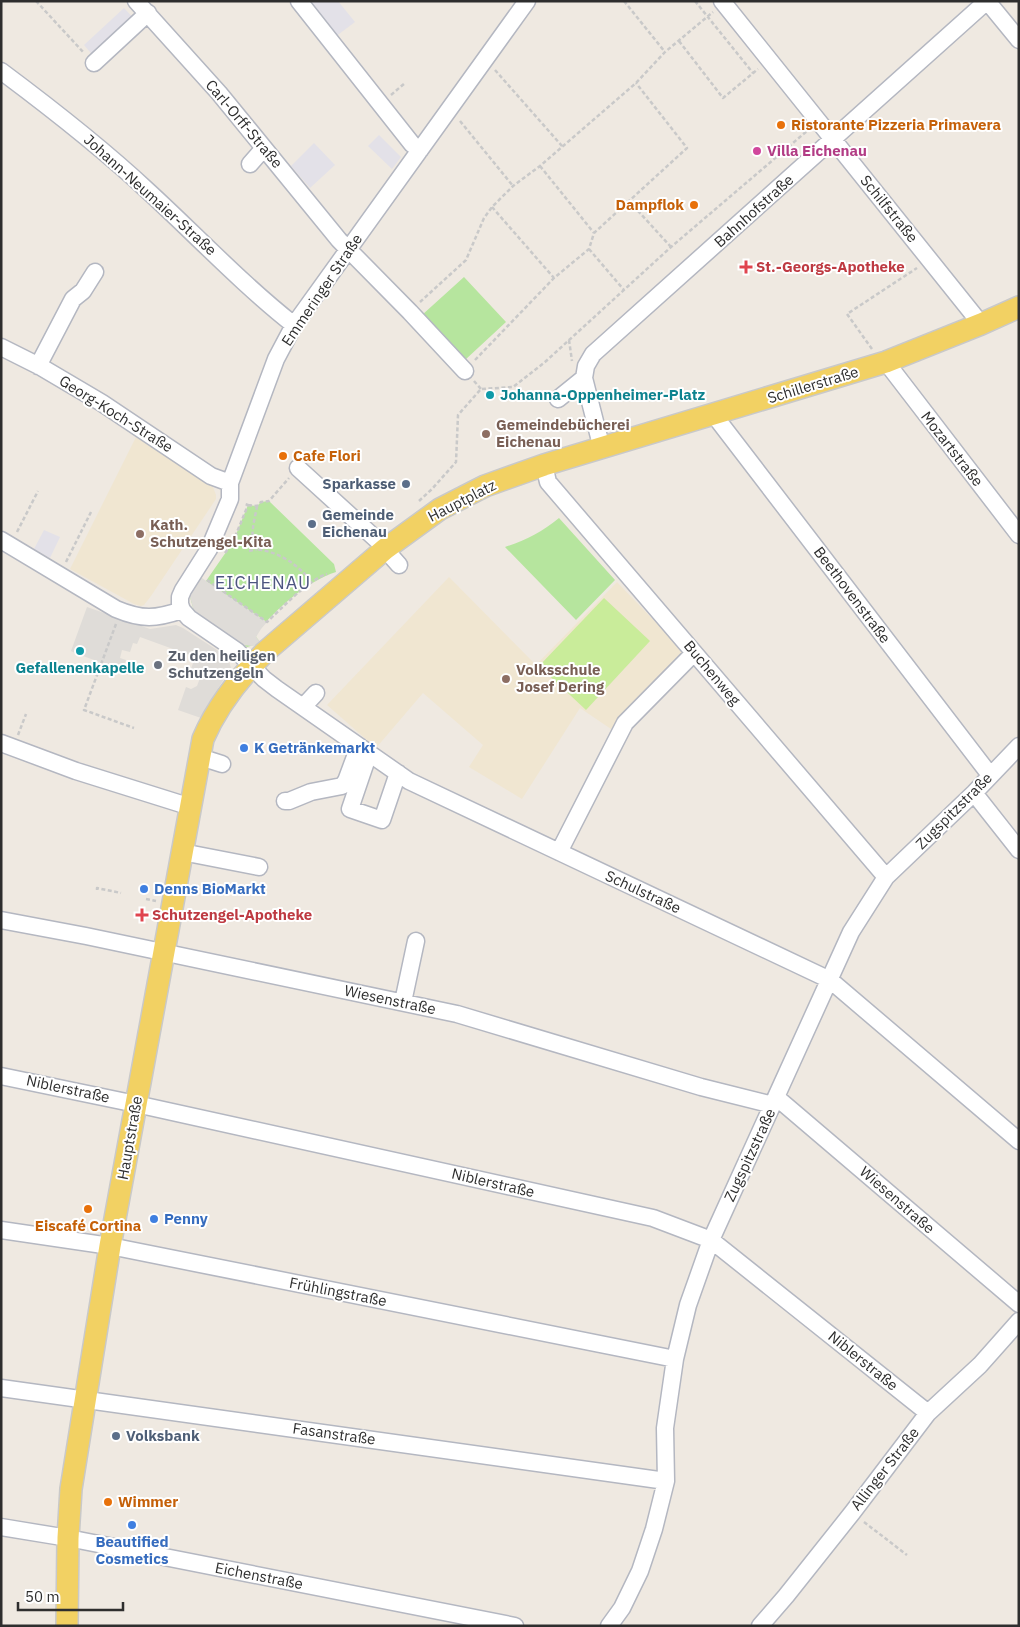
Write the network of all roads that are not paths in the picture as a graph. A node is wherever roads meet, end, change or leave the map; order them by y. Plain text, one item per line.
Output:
1 (136, 1) edge
2 (299, 1) edge
3 (528, 1) edge
4 (987, 1) edge
5 (723, 2) edge
6 (148, 13) junction
7 (1019, 40) edge
8 (94, 63) road end
9 (1, 71) edge
10 (834, 140) junction
11 (264, 148) junction
12 (420, 150) junction
13 (250, 164) dead end
14 (349, 250) junction
15 (95, 272) dead end
16 (65, 287) dead end
17 (1019, 306) edge
18 (981, 324) junction
19 (294, 325) junction
20 (1, 347) edge
21 (884, 363) junction
22 (34, 364) junction
23 (465, 371) road end
24 (584, 378) junction
25 (558, 399) dead end
26 (714, 415) junction
27 (602, 449) junction
28 (544, 466) junction
29 (298, 468) road end
30 (230, 491) junction
31 (1019, 535) edge
32 (6, 543) edge
33 (385, 549) junction
34 (399, 565) dead end
35 (182, 610) junction
36 (694, 653) junction
37 (251, 666) junction
38 (316, 693) dead end
39 (303, 707) junction
40 (7, 745) edge
41 (1019, 746) edge
42 (364, 750) junction
43 (200, 757) junction
44 (222, 764) dead end
45 (398, 773) junction
46 (990, 775) junction
47 (355, 793) junction
48 (974, 793) junction
49 (327, 798) dead end
50 (285, 801) dead end
51 (191, 807) junction
52 (1019, 850) edge
53 (182, 852) junction
54 (558, 852) junction
55 (259, 867) dead end
56 (886, 878) junction
57 (1, 920) edge
58 (416, 940) dead end
59 (163, 953) junction
60 (830, 980) junction
61 (403, 1002) junction
62 (1, 1076) edge
63 (774, 1101) junction
64 (136, 1104) junction
65 (1019, 1141) edge
66 (1, 1230) edge
67 (711, 1240) junction
68 (110, 1246) junction
69 (1019, 1304) edge
70 (1019, 1321) edge
71 (675, 1359) junction
72 (1, 1388) edge
73 (86, 1400) junction
74 (928, 1413) junction
75 (666, 1481) junction
76 (1, 1527) edge
77 (68, 1538) junction
78 (67, 1626) edge
79 (516, 1626) edge
80 (609, 1626) edge
81 (760, 1626) edge

1 - 6 street, Carl-Orff-Straße
2 - 12 street
3 - 12 street, Emmeringer Straße
4 - 7 street
4 - 10 street, Bahnhofstraße
5 - 10 street, Schilfstraße
6 - 8 street
6 - 11 street, Carl-Orff-Straße
9 - 19 street, Johann-Neumaier-Straße
10 - 18 street, Schilfstraße
10 - 24 street, Bahnhofstraße
11 - 13 street
11 - 14 street, Carl-Orff-Straße
12 - 14 street, Emmeringer Straße
14 - 19 street, Emmeringer Straße
14 - 23 street, Carl-Orff-Straße
15 - 22 street
16 - 22 street
17 - 18 main road, Schillerstraße
18 - 21 main road, Schillerstraße
19 - 30 street, Emmeringer Straße
20 - 22 street, Georg-Koch-Straße
21 - 26 main road, Schillerstraße
21 - 31 street, Mozartstraße
22 - 30 street, Georg-Koch-Straße
24 - 25 street
24 - 27 street
26 - 27 main road, Schillerstraße
26 - 46 street, Beethovenstraße
27 - 28 main road, Hauptplatz
28 - 33 main road, Hauptplatz
28 - 36 street, Buchenweg
29 - 33 street
30 - 35 street, Emmeringer Straße
32 - 35 street
33 - 34 street
33 - 37 main road, Hauptplatz
35 - 37 street
36 - 54 street
36 - 56 street, Buchenweg
37 - 39 street, Schulstraße
37 - 43 main road, Hauptstraße
38 - 39 street
39 - 42 street, Schulstraße
40 - 51 street
41 - 46 street, Zugspitzstraße
42 - 45 street, Schulstraße
42 - 47 street
42 - 50 street
43 - 44 street
43 - 51 main road, Hauptstraße
45 - 47 street
45 - 54 street, Schulstraße
46 - 48 street, Zugspitzstraße
47 - 49 street
48 - 52 street
48 - 56 street, Zugspitzstraße
51 - 53 main road, Hauptstraße
53 - 55 street
53 - 59 main road, Hauptstraße
54 - 60 street, Schulstraße
56 - 60 street, Zugspitzstraße
57 - 59 street, Wiesenstraße
58 - 61 street
59 - 61 street, Wiesenstraße
59 - 64 main road, Hauptstraße
60 - 63 street, Zugspitzstraße
60 - 65 street, Schulstraße
61 - 63 street, Wiesenstraße
62 - 64 street, Niblerstraße
63 - 67 street, Zugspitzstraße
63 - 69 street, Wiesenstraße
64 - 67 street, Niblerstraße
64 - 68 main road, Hauptstraße
66 - 68 street, Frühlingstraße
67 - 71 street, Zugspitzstraße
67 - 74 street, Niblerstraße
68 - 71 street, Frühlingstraße
68 - 73 main road, Hauptstraße
70 - 74 street, Allinger Straße
71 - 75 street, Zugspitzstraße
72 - 73 street, Fasanstraße
73 - 75 street, Fasanstraße
73 - 77 main road, Hauptstraße
74 - 81 street, Allinger Straße
75 - 80 street, Zugspitzstraße
76 - 77 street, Eichenstraße
77 - 78 main road, Hauptstraße
77 - 79 street, Eichenstraße

